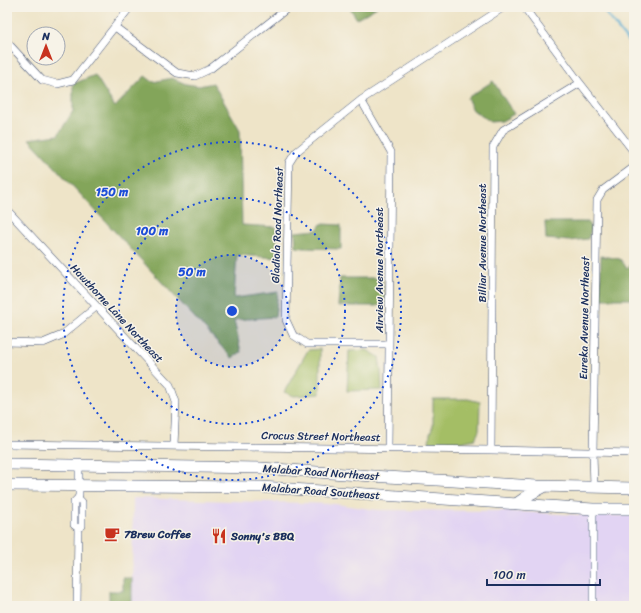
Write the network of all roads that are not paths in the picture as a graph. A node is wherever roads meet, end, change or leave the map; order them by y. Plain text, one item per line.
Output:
1 (130, 7) edge
2 (289, 7) edge
3 (504, 7) edge
4 (524, 7) edge
5 (115, 27) junction
6 (7, 42) edge
7 (580, 82) junction
8 (361, 100) junction
9 (634, 152) edge
10 (634, 167) edge
11 (7, 210) edge
12 (96, 307) junction
13 (7, 342) edge
14 (389, 344) junction
15 (7, 444) edge
16 (174, 445) junction
17 (388, 448) junction
18 (491, 450) junction
19 (593, 453) junction
20 (634, 453) edge
21 (7, 464) edge
22 (79, 464) junction
23 (7, 485) edge
24 (78, 485) junction
25 (546, 486) junction
26 (594, 487) junction
27 (634, 488) edge
28 (516, 504) junction
29 (593, 508) junction
30 (634, 509) edge
31 (77, 606) edge
32 (593, 606) edge

1 - 5 street
2 - 5 street
3 - 8 street, Gladiola Road Northeast
4 - 7 street
5 - 6 street
7 - 9 street
7 - 18 street, Billiar Avenue Northeast
8 - 14 street, Airview Avenue Northeast
8 - 14 street, Gladiola Road Northeast
10 - 19 street, Eureka Avenue Northeast
11 - 12 street, Hawthorne Lane Northeast
12 - 13 street
12 - 16 street, Hawthorne Lane Northeast
14 - 17 street, Airview Avenue Northeast
15 - 16 street, Crocus Street Northeast
16 - 17 street, Crocus Street Northeast
17 - 18 street, Crocus Street Northeast
18 - 19 street, Crocus Street Northeast
19 - 20 street, Crocus Street Northeast
19 - 26 street, Eureka Avenue Northeast
21 - 22 main road, Malabar Road Northeast
22 - 24 street
22 - 25 main road, Malabar Road Northeast
23 - 24 main road, Malabar Road Southeast
24 - 28 main road, Malabar Road Southeast
24 - 31 street
25 - 26 main road, Malabar Road Northeast
25 - 28 main road
26 - 27 main road, Malabar Road Northeast
28 - 29 main road, Malabar Road Southeast
29 - 30 main road, Malabar Road Southeast
29 - 32 street

